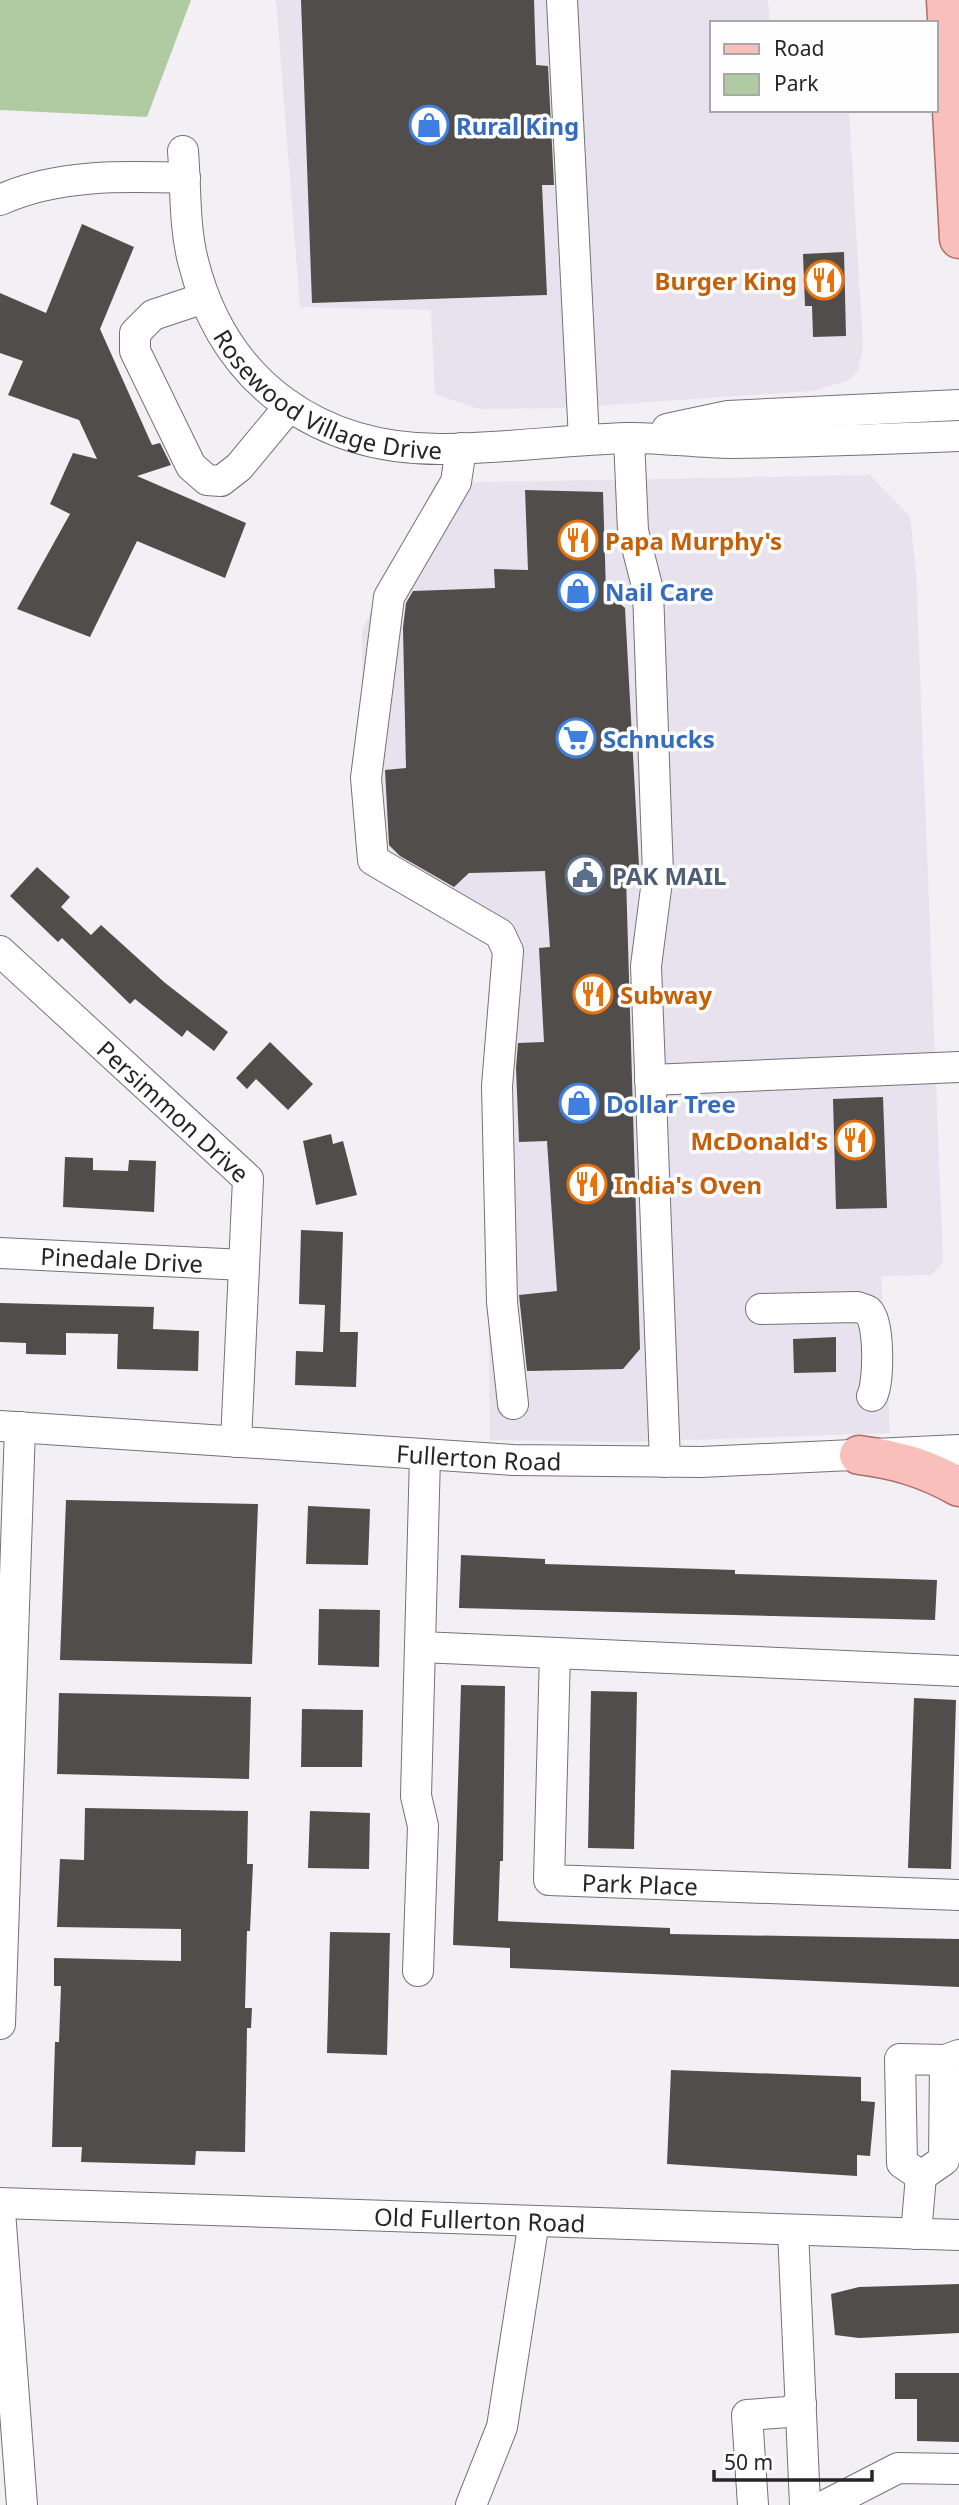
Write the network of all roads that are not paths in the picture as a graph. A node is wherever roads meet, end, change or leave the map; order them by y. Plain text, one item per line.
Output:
1 (562, 0) edge
2 (946, 0) edge
3 (0, 200) edge
4 (959, 239) edge
5 (204, 298) junction
6 (959, 405) edge
7 (288, 408) junction
8 (959, 436) edge
9 (629, 438) junction
10 (584, 440) junction
11 (461, 448) junction
12 (0, 951) edge
13 (959, 1067) edge
14 (650, 1080) junction
15 (0, 1253) edge
16 (244, 1265) junction
17 (761, 1309) dead end
18 (872, 1396) dead end
19 (513, 1405) dead end
20 (10, 1427) edge
21 (236, 1442) junction
22 (959, 1450) edge
23 (859, 1455) junction
24 (425, 1456) junction
25 (665, 1462) junction
26 (959, 1487) edge
27 (421, 1647) junction
28 (555, 1653) junction
29 (959, 1671) edge
30 (2, 1866) edge
31 (959, 1895) edge
32 (418, 1971) dead end
33 (0, 2024) edge
34 (952, 2057) edge
35 (921, 2176) junction
36 (0, 2203) edge
37 (0, 2211) edge
38 (534, 2221) junction
39 (793, 2230) junction
40 (916, 2234) junction
41 (959, 2235) edge
42 (801, 2403) junction
43 (959, 2469) edge
44 (846, 2501) edge
45 (22, 2505) edge
46 (471, 2505) edge
47 (753, 2505) edge
48 (805, 2505) edge

1 - 10 street
2 - 4 main road
3 - 5 street, Rosewood Village Drive
5 - 7 street, Rosewood Village Drive
5 - 7 street
6 - 9 street, Rosewood Village Drive
7 - 11 street, Rosewood Village Drive
8 - 9 street, Rosewood Village Drive
9 - 10 street, Rosewood Village Drive
9 - 14 street
10 - 11 street, Rosewood Village Drive
11 - 19 street
12 - 16 street, Persimmon Drive
13 - 14 street
14 - 25 street
15 - 16 street, Pinedale Drive
16 - 21 street, Persimmon Drive
17 - 18 street
20 - 21 street, Fullerton Road
20 - 30 street
21 - 24 street, Fullerton Road
22 - 23 street, Fullerton Road
23 - 25 street, Fullerton Road
23 - 26 main road
24 - 25 street, Fullerton Road
24 - 27 street
27 - 28 street
27 - 32 street
28 - 29 street
28 - 31 street, Park Place
30 - 33 street
34 - 35 street
34 - 35 street
35 - 40 street
36 - 38 street, Old Fullerton Road
37 - 45 street
38 - 39 street, Old Fullerton Road
38 - 46 street
39 - 40 street, Old Fullerton Road
39 - 42 street
40 - 41 street, Old Fullerton Road
42 - 47 street
42 - 48 street
43 - 44 street

